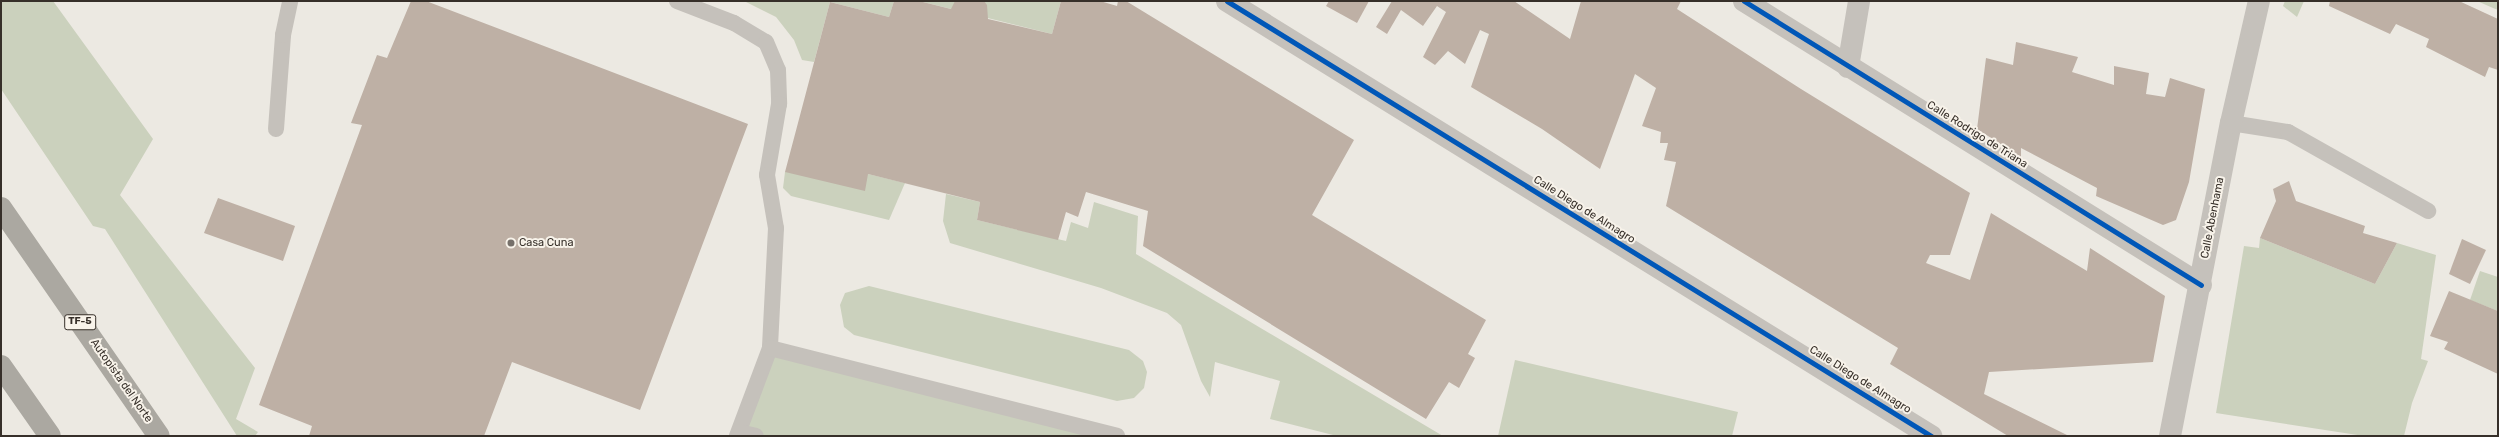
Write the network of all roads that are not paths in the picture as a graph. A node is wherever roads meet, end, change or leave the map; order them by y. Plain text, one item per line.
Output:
1 (290, 1) edge
2 (677, 1) edge
3 (1227, 1) edge
4 (1744, 1) edge
5 (1859, 1) edge
6 (2259, 1) edge
7 (1848, 67) junction
8 (2231, 123) junction
9 (276, 128) dead end
10 (1, 208) edge
11 (2428, 211) dead end
12 (2201, 285) junction
13 (770, 348) junction
14 (1, 366) edge
15 (738, 434) edge
16 (50, 436) edge
17 (159, 436) edge
18 (756, 436) edge
19 (1117, 436) edge
20 (1931, 436) edge
21 (2170, 436) edge

1 - 9 lane
2 - 13 lane
3 - 20 street, Calle Diego de Almagro
4 - 7 street, Calle Rodrigo de Triana
5 - 7 street
6 - 8 street, Calle Abenhama
7 - 12 street, Calle Rodrigo de Triana
8 - 11 lane
8 - 12 street, Calle Abenhama
10 - 17 highway, Autopista del Norte / TF-5
12 - 21 street, Calle Abenhama
13 - 15 lane
13 - 19 lane
14 - 16 highway
15 - 18 lane

